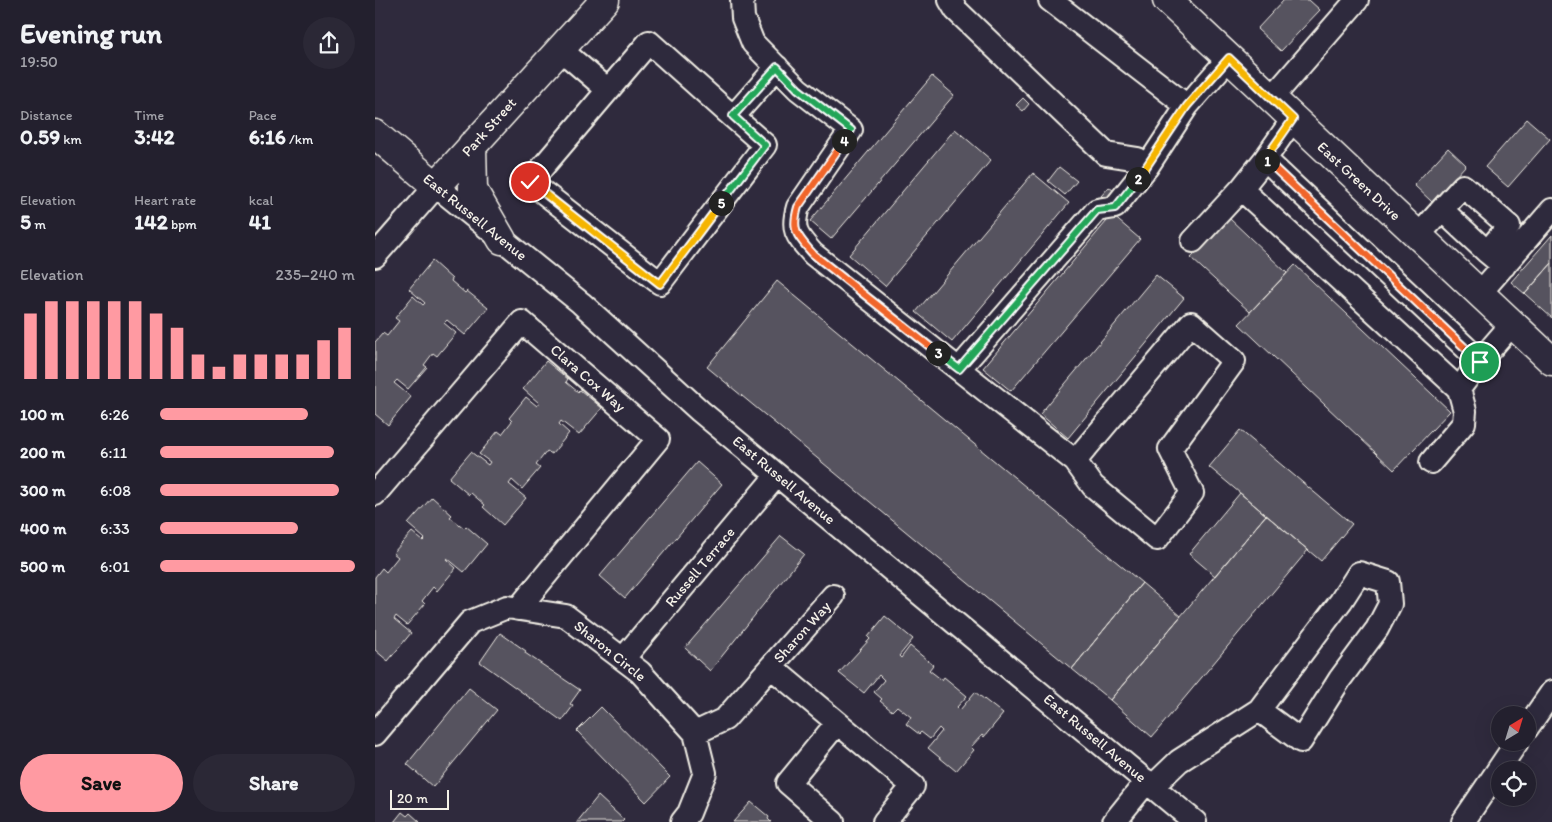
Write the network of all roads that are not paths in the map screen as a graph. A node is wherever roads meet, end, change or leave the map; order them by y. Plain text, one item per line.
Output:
1 (605, 0) edge
2 (742, 0) edge
3 (950, 0) edge
4 (1050, 0) edge
5 (1167, 0) edge
6 (1357, 0) edge
7 (560, 48) junction
8 (1229, 58) junction
9 (777, 67) junction
10 (608, 90) junction
11 (1272, 98) junction
12 (1187, 106) junction
13 (733, 116) junction
14 (1293, 119) junction
15 (375, 134) edge
16 (472, 145) junction
17 (1265, 159) junction
18 (1147, 167) junction
19 (436, 186) junction
20 (1241, 189) junction
21 (1442, 210) junction
22 (1552, 210) edge
23 (1419, 236) junction
24 (502, 240) junction
25 (1193, 241) dead end
26 (375, 256) edge
27 (1495, 259) junction
28 (1480, 293) junction
29 (1512, 324) junction
30 (1552, 361) edge
31 (1480, 362) junction
32 (959, 369) junction
33 (1459, 388) junction
34 (1075, 461) junction
35 (1431, 462) dead end
36 (777, 475) junction
37 (375, 494) edge
38 (833, 596) dead end
39 (519, 609) junction
40 (623, 659) junction
41 (771, 667) junction
42 (1552, 692) edge
43 (382, 710) edge
44 (1259, 710) junction
45 (1536, 715) edge
46 (837, 723) junction
47 (695, 733) junction
48 (375, 734) edge
49 (1511, 751) edge
50 (1150, 784) junction
51 (681, 822) edge
52 (833, 822) edge
53 (885, 822) edge
54 (1114, 822) edge
55 (1195, 822) edge
56 (1463, 822) edge

1 - 7 main road, Park Street
2 - 9 street
3 - 18 street
4 - 12 street
5 - 8 main road, East Green Drive
6 - 11 street
7 - 10 street
7 - 16 main road, Park Street
8 - 11 main road, East Green Drive
8 - 12 street
9 - 13 street
9 - 32 street
10 - 13 street
10 - 13 street
11 - 14 main road, East Green Drive
12 - 18 street
14 - 17 street
14 - 23 main road, East Green Drive
15 - 19 main road, East Russell Avenue
16 - 19 main road, Park Street
16 - 24 main road
17 - 20 street
17 - 31 street
18 - 32 street
19 - 24 street, East Russell Avenue
19 - 26 street, Park Street
20 - 25 street
20 - 33 street
21 - 23 street
21 - 27 street
21 - 27 street
22 - 27 street
23 - 28 main road, East Green Drive
24 - 36 street, East Russell Avenue
27 - 28 street
28 - 29 main road, East Green Drive
29 - 30 main road, East Green Drive
29 - 31 street
31 - 33 street
32 - 34 street
33 - 35 street
34 - 34 street
36 - 40 street, Russell Terrace
36 - 50 street, East Russell Avenue
37 - 39 street, Clara Cox Way
38 - 41 street, Sharon Way
39 - 40 street, Sharon Circle
39 - 43 street, Sharon Circle
40 - 47 street, Sharon Circle
41 - 46 street, Sharon Way
41 - 47 street, Sharon Way
42 - 45 street
43 - 48 street, Sharon Circle
44 - 44 street
44 - 50 street
46 - 52 street
46 - 53 street, Sharon Way
47 - 51 street, Sharon Circle
49 - 56 street
50 - 54 street
50 - 55 street, East Russell Avenue

